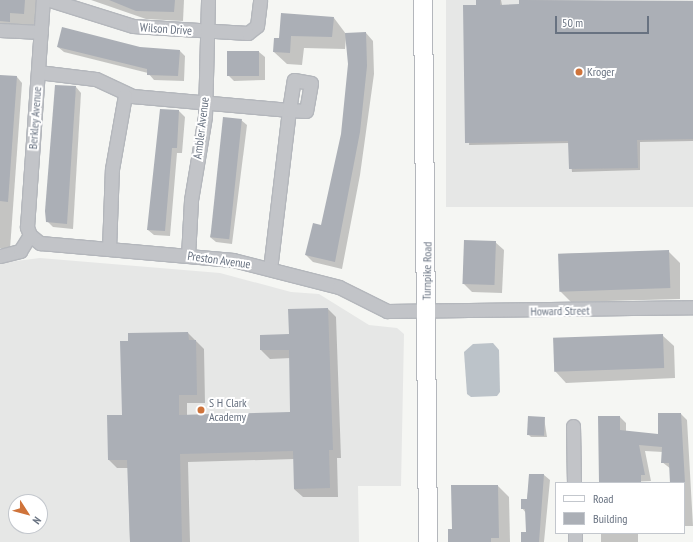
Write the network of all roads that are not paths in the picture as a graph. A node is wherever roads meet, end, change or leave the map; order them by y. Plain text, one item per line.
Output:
1 (43, 0) edge
2 (50, 0) edge
3 (208, 0) edge
4 (260, 0) edge
5 (423, 0) edge
6 (0, 30) edge
7 (41, 32) junction
8 (207, 32) junction
9 (38, 72) junction
10 (125, 94) junction
11 (205, 104) junction
12 (30, 235) junction
13 (109, 249) junction
14 (0, 256) edge
15 (188, 256) junction
16 (270, 269) junction
17 (693, 307) edge
18 (426, 313) junction
19 (573, 426) dead end
20 (574, 482) edge
21 (428, 542) edge

1 - 7 street, Berkley Avenue
2 - 8 street, Wilson Drive
3 - 8 street, Ambler Avenue
4 - 8 street, Wilson Drive
5 - 18 main road, Turnpike Road
6 - 7 street
7 - 9 street, Berkley Avenue
8 - 11 street, Ambler Avenue
9 - 10 street
9 - 12 street, Berkley Avenue
10 - 11 street
10 - 13 street
11 - 15 street, Ambler Avenue
11 - 16 street
12 - 13 street, Preston Avenue
12 - 14 street
13 - 15 street, Preston Avenue
15 - 16 street, Preston Avenue
16 - 18 street, Preston Avenue
17 - 18 street, Howard Street
18 - 21 main road, Turnpike Road
19 - 20 street

